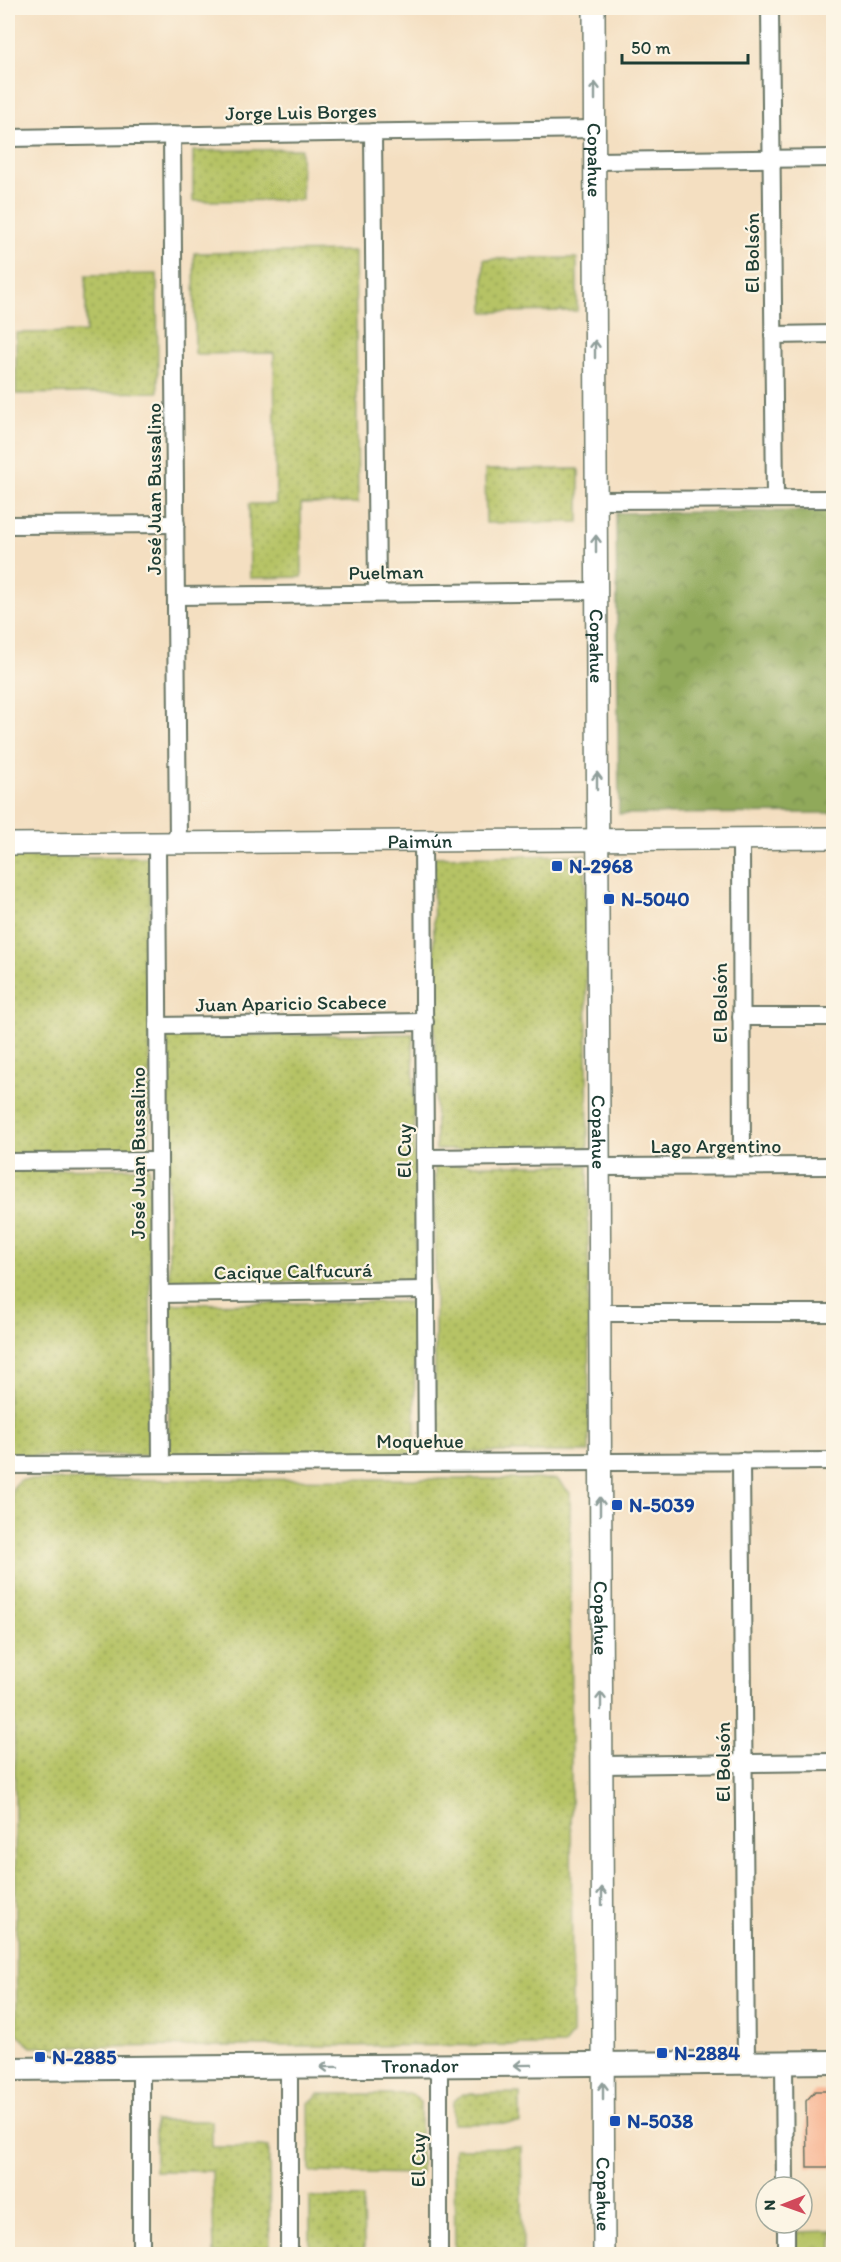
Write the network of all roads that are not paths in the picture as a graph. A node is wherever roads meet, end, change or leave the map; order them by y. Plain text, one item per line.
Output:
1 (594, 8) edge
2 (771, 8) edge
3 (595, 129) junction
4 (373, 132) junction
5 (172, 135) junction
6 (8, 138) edge
7 (834, 158) edge
8 (772, 159) junction
9 (595, 161) junction
10 (773, 334) junction
11 (834, 334) edge
12 (775, 499) junction
13 (834, 499) edge
14 (596, 500) junction
15 (176, 524) junction
16 (8, 525) edge
17 (596, 591) junction
18 (377, 593) junction
19 (176, 596) junction
20 (834, 838) edge
21 (741, 839) junction
22 (597, 840) junction
23 (423, 841) junction
24 (168, 843) junction
25 (8, 844) edge
26 (741, 1017) junction
27 (834, 1017) edge
28 (425, 1022) junction
29 (158, 1026) junction
30 (425, 1158) junction
31 (159, 1161) junction
32 (8, 1162) edge
33 (598, 1162) junction
34 (834, 1166) edge
35 (742, 1167) junction
36 (426, 1290) junction
37 (160, 1294) junction
38 (599, 1313) junction
39 (834, 1313) edge
40 (600, 1461) junction
41 (741, 1461) junction
42 (834, 1461) edge
43 (161, 1462) junction
44 (427, 1462) junction
45 (8, 1465) edge
46 (834, 1762) edge
47 (744, 1763) junction
48 (602, 1765) junction
49 (746, 2062) junction
50 (784, 2062) junction
51 (834, 2062) edge
52 (603, 2064) junction
53 (439, 2066) junction
54 (289, 2067) junction
55 (141, 2068) junction
56 (8, 2069) edge
57 (785, 2175) edge
58 (786, 2235) edge
59 (141, 2254) edge
60 (290, 2254) edge
61 (439, 2254) edge
62 (604, 2254) edge
63 (786, 2254) edge

3 -> 1 street, Copahue
2 - 8 street, El Bolsón
3 - 4 street, Jorge Luis Borges
3 - 9 street, Copahue
4 - 5 street, Jorge Luis Borges
4 - 18 street
5 - 6 street, Jorge Luis Borges
5 - 15 street, José Juan Bussalino
7 - 8 street
8 - 9 street
8 - 10 street, El Bolsón
14 -> 9 street, Copahue
10 - 11 street
10 - 12 street, El Bolsón
12 - 13 street
12 - 14 street
17 -> 14 street, Copahue
15 - 16 street
15 - 19 street, José Juan Bussalino
17 - 18 street, Puelman
22 -> 17 street, Copahue
18 - 19 street, Puelman
19 - 24 street, José Juan Bussalino
20 - 21 street, Paimún
21 - 22 street, Paimún
21 - 26 street, El Bolsón
22 - 23 street, Paimún
22 - 33 street, Copahue
23 - 24 street, Paimún
23 - 28 street, El Cuy
24 - 25 street, Paimún
24 - 29 street, José Juan Bussalino
26 - 27 street
26 - 35 street, El Bolsón
28 - 29 street, Juan Aparicio Scabece
28 - 30 street, El Cuy
29 - 31 street, José Juan Bussalino
30 - 33 street, Lago Argentino
30 - 36 street, El Cuy
31 - 32 street
31 - 37 street, José Juan Bussalino
33 - 35 street, Lago Argentino
33 - 38 street, Copahue
34 - 35 street, Lago Argentino
36 - 37 street, Cacique Calfucurá
36 - 44 street, El Cuy
37 - 43 street, José Juan Bussalino
38 - 39 street
38 - 40 street, Copahue
40 - 41 street, Moquehue
40 - 44 street, Moquehue
48 -> 40 street, Copahue
41 - 42 street, Moquehue
41 - 47 street, El Bolsón
43 - 44 street, Moquehue
43 - 45 street, Moquehue
46 - 47 street
47 - 48 street
47 - 49 street, El Bolsón
52 -> 48 street, Copahue
49 - 50 main road, Tronador
49 - 52 main road, Tronador
50 - 51 main road, Tronador
50 - 57 street
52 -> 53 main road, Tronador
62 -> 52 street, Copahue
53 -> 54 main road, Tronador
53 - 61 street, El Cuy
54 - 55 main road, Tronador
54 - 60 street
55 - 56 main road, Tronador
55 - 59 street
58 - 63 street

